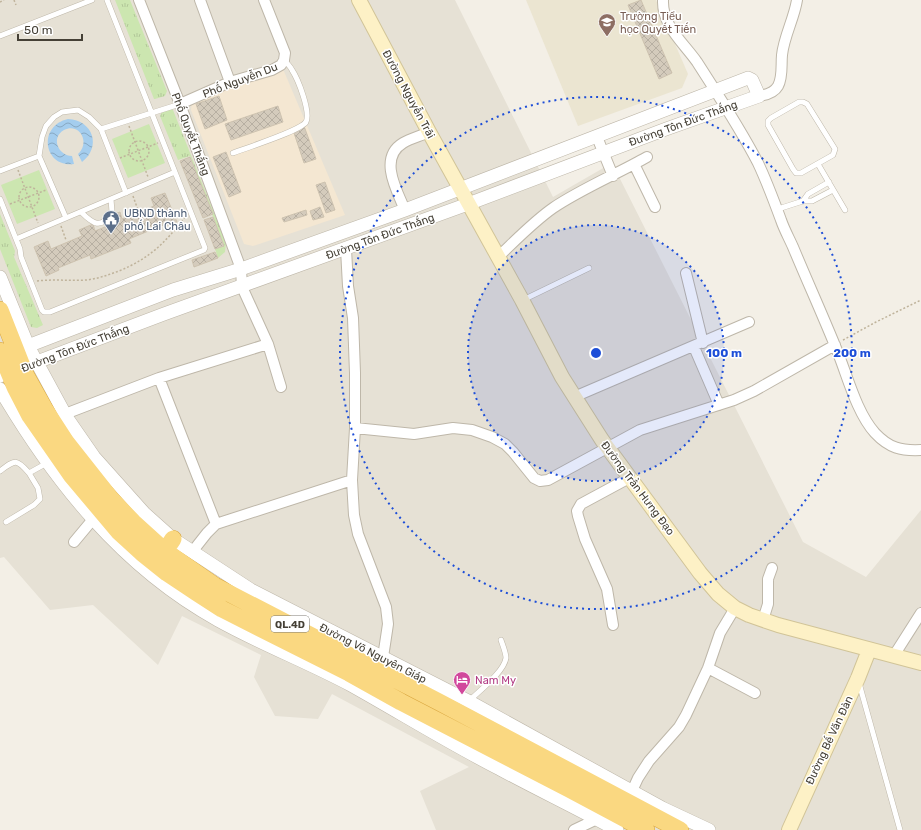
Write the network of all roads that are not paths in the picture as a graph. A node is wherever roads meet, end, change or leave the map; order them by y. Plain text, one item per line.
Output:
1 (92, 0) edge
2 (107, 0) edge
3 (139, 0) edge
4 (200, 0) edge
5 (264, 0) edge
6 (359, 0) edge
7 (663, 0) edge
8 (796, 0) edge
9 (0, 36) edge
10 (284, 60) junction
11 (230, 82) junction
12 (714, 90) junction
13 (759, 96) junction
14 (180, 104) junction
15 (726, 107) junction
16 (153, 113) junction
17 (101, 129) junction
18 (429, 132) junction
19 (597, 137) junction
20 (603, 152) junction
21 (233, 153) dead end
22 (40, 156) junction
23 (647, 156) dead end
24 (634, 164) junction
25 (818, 164) junction
26 (0, 171) edge
27 (175, 172) junction
28 (613, 176) junction
29 (829, 182) junction
30 (460, 188) junction
31 (834, 190) junction
32 (126, 193) junction
33 (0, 199) edge
34 (111, 199) junction
35 (803, 201) junction
36 (468, 204) junction
37 (655, 206) dead end
38 (405, 210) junction
39 (778, 210) junction
40 (845, 210) dead end
41 (81, 212) junction
42 (66, 218) junction
43 (16, 239) junction
44 (346, 249) junction
45 (498, 257) junction
46 (241, 268) junction
47 (589, 268) dead end
48 (686, 273) dead end
49 (0, 277) edge
50 (242, 287) junction
51 (522, 300) junction
52 (0, 310) edge
53 (749, 322) dead end
54 (268, 344) junction
55 (699, 345) junction
56 (835, 345) junction
57 (9, 352) edge
58 (17, 370) edge
59 (159, 378) junction
60 (281, 387) dead end
61 (0, 389) edge
62 (574, 397) junction
63 (718, 405) junction
64 (65, 414) junction
65 (355, 428) junction
66 (608, 447) junction
67 (921, 450) edge
68 (47, 463) junction
69 (0, 471) edge
70 (29, 473) junction
71 (631, 477) junction
72 (352, 480) junction
73 (94, 518) junction
74 (6, 522) dead end
75 (216, 524) junction
76 (74, 542) dead end
77 (169, 545) junction
78 (192, 552) junction
79 (772, 568) dead end
80 (163, 577) junction
81 (735, 608) junction
82 (921, 613) edge
83 (764, 620) junction
84 (613, 625) dead end
85 (501, 640) dead end
86 (869, 650) junction
87 (893, 657) junction
88 (380, 663) junction
89 (921, 663) edge
90 (708, 668) junction
91 (858, 678) junction
92 (755, 693) dead end
93 (468, 701) junction
94 (632, 791) junction
95 (596, 819) junction
96 (574, 830) edge
97 (617, 830) edge
98 (646, 830) edge
99 (680, 830) edge
100 (708, 830) edge
101 (789, 830) edge
102 (900, 830) edge

1 - 9 lane
2 - 16 lane
3 - 14 street, Phố Quyết Thắng
4 - 11 street
5 - 10 street, Phố Nguyễn Du
6 - 18 main road, Đường Nguyễn Trãi
7 - 12 street
8 - 13 street
10 - 11 street, Phố Nguyễn Du
10 - 21 lane
11 - 14 street, Phố Nguyễn Du
12 - 13 street, Đường Tôn Đức Thắng
12 - 15 street
12 - 19 street, Đường Tôn Đức Thắng
13 - 15 street, Đường Tôn Đức Thắng
14 - 16 lane
14 - 46 street, Phố Quyết Thắng
15 - 20 street, Đường Tôn Đức Thắng
15 - 39 street
16 - 17 lane
16 - 27 lane
17 - 22 lane
17 - 32 lane
18 - 30 main road, Đường Nguyễn Trãi
18 - 38 street
19 - 20 street
19 - 30 street, Đường Tôn Đức Thắng
20 - 28 street
20 - 36 street, Đường Tôn Đức Thắng
22 - 26 lane
22 - 42 lane
23 - 24 street
24 - 28 street
24 - 37 street
25 - 25 lane
25 - 29 lane
27 - 32 lane
27 - 43 lane
28 - 45 street
29 - 31 lane
29 - 35 lane
30 - 36 main road, Đường Trần Hưng Đạo
30 - 38 street, Đường Tôn Đức Thắng
31 - 35 lane
31 - 40 lane
32 - 34 lane
33 - 43 lane
34 - 41 lane
34 - 41 lane
35 - 39 lane
36 - 44 street, Đường Tôn Đức Thắng
36 - 45 main road, Đường Trần Hưng Đạo
38 - 46 street, Đường Tôn Đức Thắng
39 - 56 street
41 - 42 lane
42 - 43 lane
44 - 50 street, Đường Tôn Đức Thắng
44 - 65 street
45 - 51 main road, Đường Trần Hưng Đạo
46 - 50 street, Phố Quyết Thắng
46 - 57 street, Đường Tôn Đức Thắng
47 - 51 lane
48 - 55 street
49 - 57 street, Đường Võ Nguyên Giáp
50 - 54 street
50 - 58 street, Đường Tôn Đức Thắng
51 - 62 main road, Đường Trần Hưng Đạo
52 - 57 highway, Đường Võ Nguyên Giáp / QL.4D
53 - 55 street
54 - 59 street
54 - 60 street
55 - 62 street
55 - 63 street
56 - 63 street
56 - 67 street
57 - 58 highway, Đường Võ Nguyên Giáp / QL.4D
58 - 64 street, Đường Võ Nguyên Giáp
58 - 77 highway, Đường Võ Nguyên Giáp / QL.4D
58 - 80 highway, Đường Võ Nguyên Giáp / QL.4D
59 - 64 street
59 - 75 street
61 - 68 street, Đường Võ Nguyên Giáp
62 - 66 main road, Đường Trần Hưng Đạo
63 - 66 street
64 - 77 street, Đường Võ Nguyên Giáp
65 - 66 street
65 - 72 street
66 - 71 main road, Đường Trần Hưng Đạo
68 - 70 lane
68 - 73 street, Đường Võ Nguyên Giáp
69 - 70 lane
70 - 74 lane
71 - 81 main road, Đường Trần Hưng Đạo
71 - 84 street
72 - 75 street
72 - 88 street
73 - 76 street
73 - 80 street, Đường Võ Nguyên Giáp
75 - 78 street
77 - 78 street, Đường Võ Nguyên Giáp
77 - 88 highway, Đường Võ Nguyên Giáp / QL.4D
78 - 88 street, Đường Võ Nguyên Giáp
79 - 83 street
80 - 95 street, Đường Võ Nguyên Giáp
80 - 98 highway, Đường Võ Nguyên Giáp / QL.4D
81 - 83 main road, Đường Trần Hưng Đạo
81 - 90 street
82 - 87 street
83 - 86 main road, Đường Trần Hưng Đạo
85 - 93 lane
86 - 87 main road, Đường Trần Hưng Đạo
86 - 91 main road, Đường Bế Văn Đàn
87 - 89 main road, Đường Trần Hưng Đạo
88 - 93 street, Đường Võ Nguyên Giáp
88 - 99 highway, Đường Võ Nguyên Giáp / QL.4D
90 - 92 street
90 - 94 street
91 - 101 main road, Đường Bế Văn Đàn
91 - 102 lane
93 - 94 street, Đường Võ Nguyên Giáp
94 - 100 street, Đường Võ Nguyên Giáp
95 - 96 street
95 - 97 street, Đường Võ Nguyên Giáp

